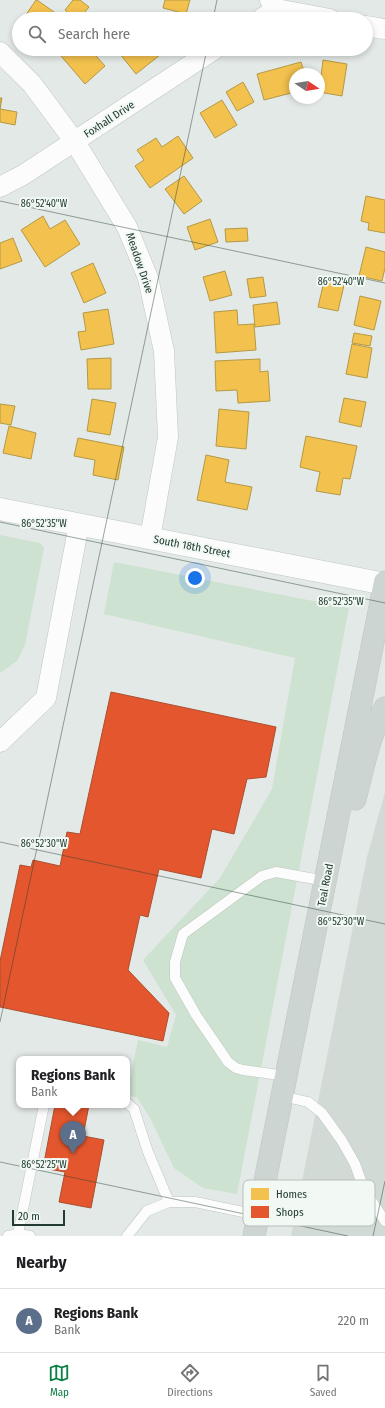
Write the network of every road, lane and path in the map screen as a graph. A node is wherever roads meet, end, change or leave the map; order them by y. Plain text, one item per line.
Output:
1 (269, 9) edge
2 (287, 12) edge
3 (373, 27) edge
4 (385, 29) edge
5 (0, 52) edge
6 (204, 56) edge
7 (75, 142) junction
8 (0, 187) edge
9 (0, 509) edge
10 (79, 524) junction
11 (150, 538) junction
12 (385, 583) edge
13 (385, 708) edge
14 (0, 742) edge
15 (327, 873) junction
16 (284, 1086) junction
17 (130, 1106) edge
18 (43, 1108) edge
19 (265, 1180) edge
20 (361, 1180) edge
21 (169, 1202) junction
22 (375, 1206) edge
23 (243, 1221) edge
24 (385, 1221) edge
25 (18, 1234) junction
26 (8, 1236) edge
27 (30, 1236) edge
28 (127, 1236) edge

1 - 2 street
3 - 4 street
5 - 7 street, Meadow Drive
6 - 7 street, Foxhall Drive
7 - 8 street, Foxhall Drive
7 - 11 street, Meadow Drive
9 - 10 main road, South 18th Street
10 - 11 main road, South 18th Street
10 - 14 street
11 - 12 main road, South 18th Street
12 - 15 main road, Teal Road
13 - 15 main road
15 - 16 main road, Teal Road
15 - 16 lane
16 - 19 main road, Teal Road
16 - 20 lane
17 - 21 lane
18 - 25 lane
21 - 23 lane
21 - 28 lane
22 - 24 lane
25 - 26 lane
25 - 27 lane

